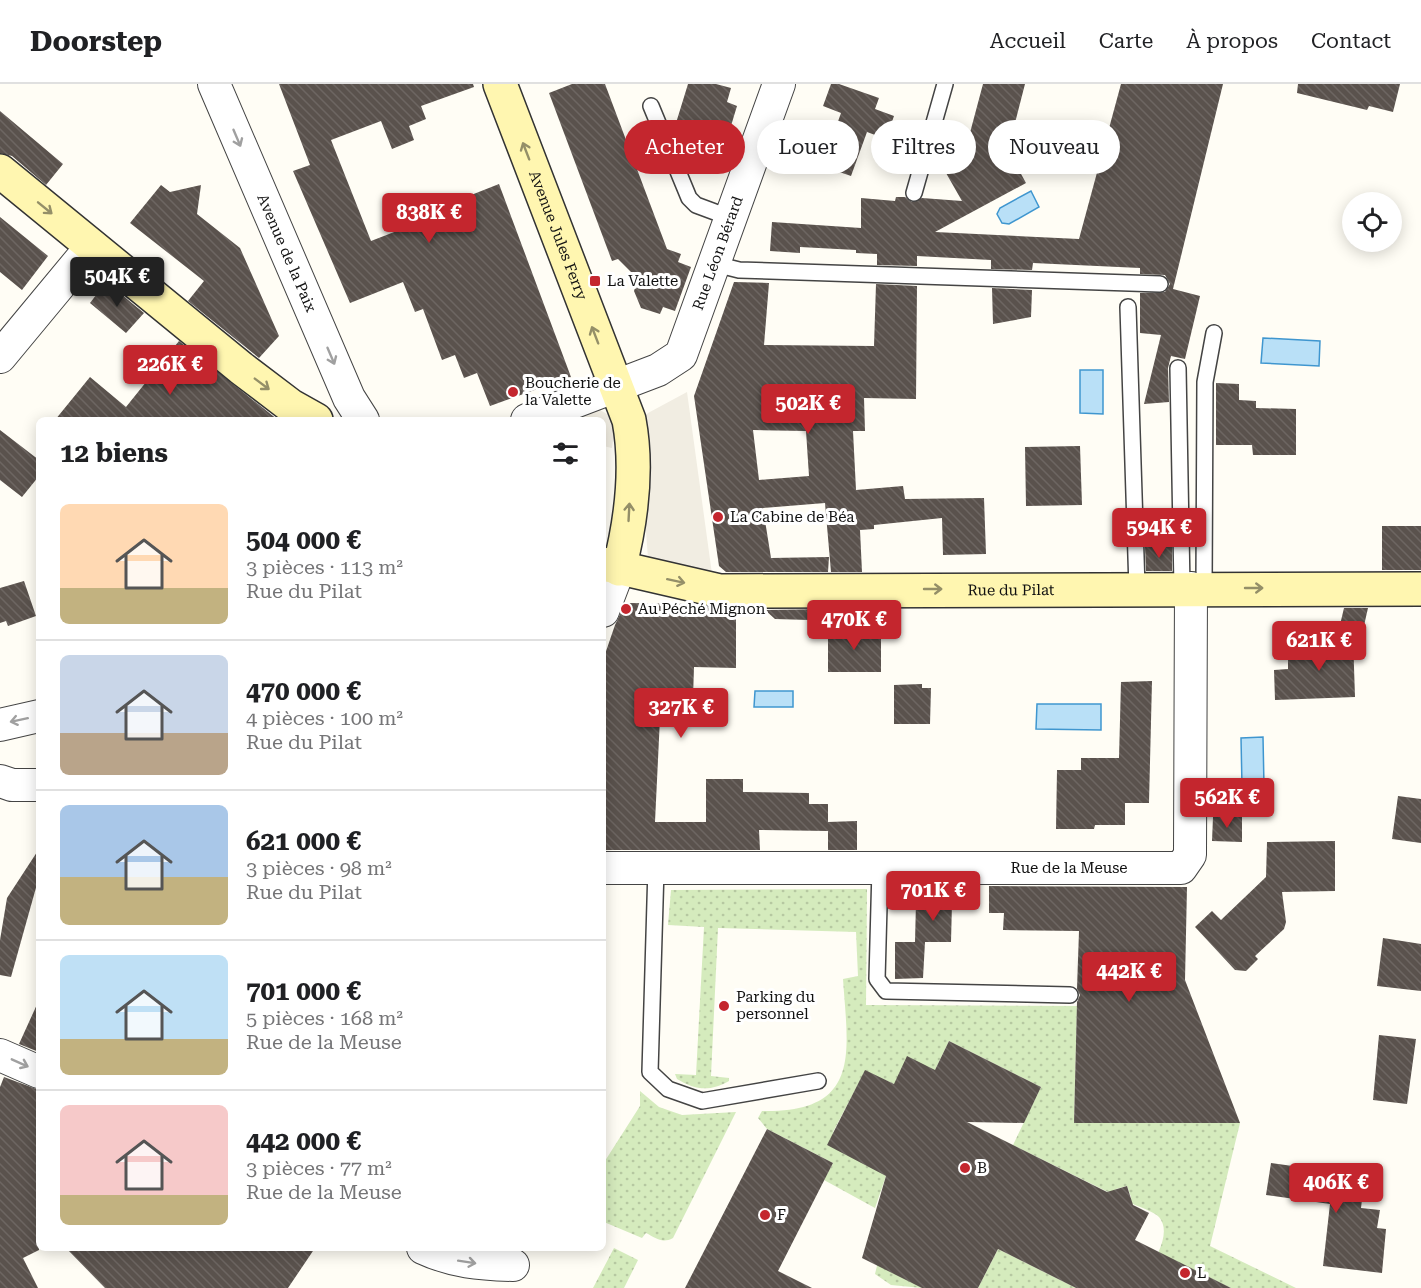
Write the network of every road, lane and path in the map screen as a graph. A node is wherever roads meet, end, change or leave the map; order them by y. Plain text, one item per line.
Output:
1 (214, 84) edge
2 (500, 84) edge
3 (779, 84) edge
4 (945, 84) edge
5 (651, 106) dead end
6 (0, 171) edge
7 (914, 192) dead end
8 (732, 218) junction
9 (92, 246) junction
10 (715, 264) junction
11 (1160, 284) dead end
12 (1128, 307) dead end
13 (1214, 333) dead end
14 (0, 357) edge
15 (1178, 368) dead end
16 (616, 386) junction
17 (311, 417) edge
18 (361, 417) edge
19 (535, 417) edge
20 (611, 566) edge
21 (1137, 588) junction
22 (1192, 588) junction
23 (1421, 589) edge
24 (606, 594) edge
25 (36, 717) edge
26 (0, 725) edge
27 (0, 781) edge
28 (36, 784) edge
29 (606, 868) edge
30 (656, 868) junction
31 (880, 869) junction
32 (1070, 995) dead end
33 (0, 1055) edge
34 (36, 1071) edge
35 (818, 1082) dead end
36 (429, 1251) edge
37 (511, 1267) edge

1 -> 18 street, Avenue de la Paix
16 -> 2 main road, Avenue Jules Ferry
3 - 8 street, Rue Léon Bérard
4 - 7 lane
5 - 8 lane
6 -> 9 main road
8 - 10 street, Rue Léon Bérard
9 - 14 street
9 -> 17 main road
10 - 11 lane
10 - 16 street, Rue Léon Bérard
12 - 21 lane
13 - 22 lane
15 - 22 lane
16 - 19 street
20 -> 16 main road, Avenue Jules Ferry
20 -> 21 main road, Rue du Pilat
20 - 24 street
21 - 22 main road, Rue du Pilat
22 -> 23 main road, Rue du Pilat
22 - 31 street, Rue de la Meuse
25 -> 26 street
27 - 28 street
29 - 30 street, Rue de la Meuse
30 - 31 street, Rue de la Meuse
30 - 35 lane
31 - 32 lane
33 -> 34 street
36 -> 37 street

